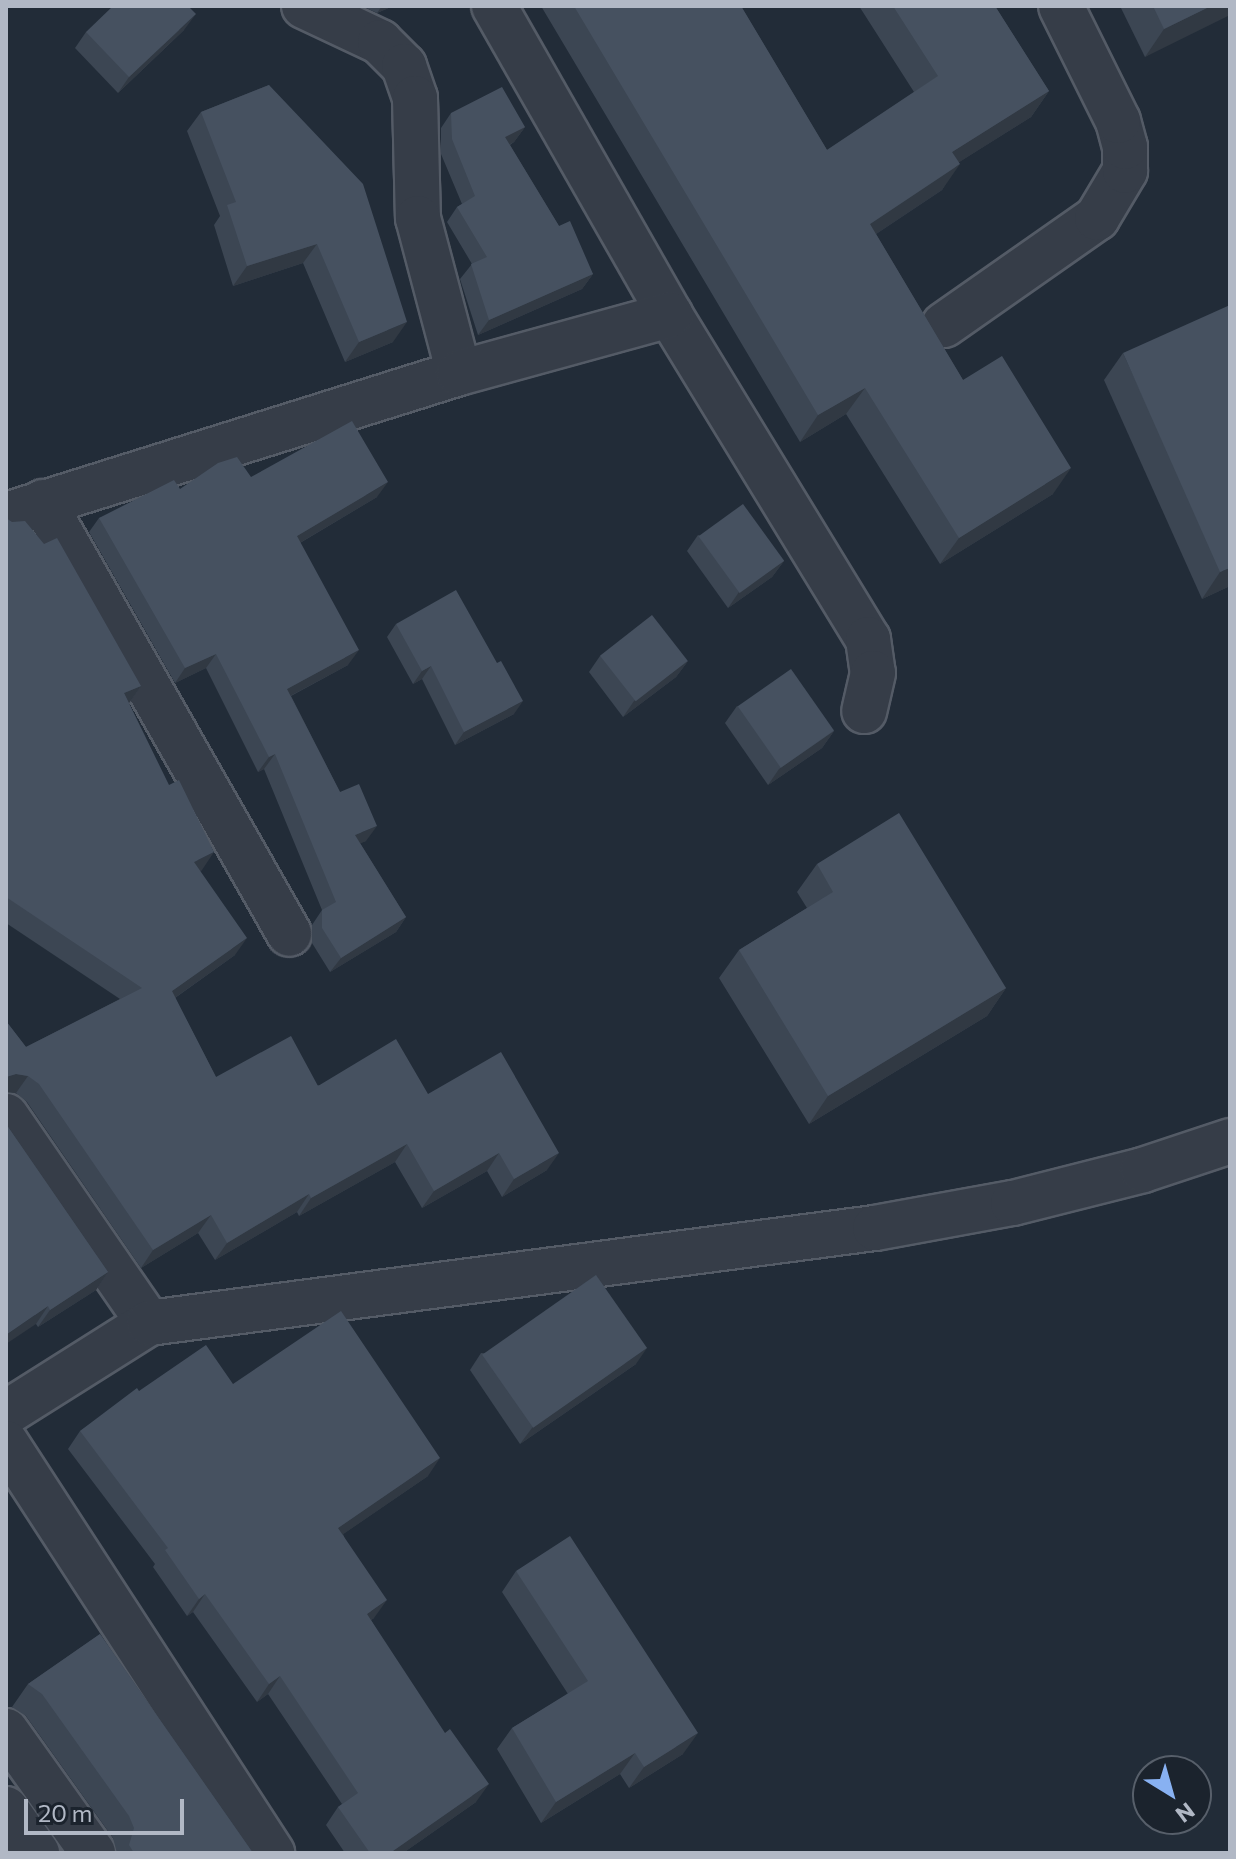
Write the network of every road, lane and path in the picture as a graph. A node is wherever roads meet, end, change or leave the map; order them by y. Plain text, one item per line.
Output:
1 (304, 6) edge
2 (494, 6) edge
3 (1061, 6) edge
4 (670, 315) junction
5 (944, 325) dead end
6 (459, 373) junction
7 (24, 508) edge
8 (864, 711) dead end
9 (289, 934) dead end
10 (6, 1116) edge
11 (1230, 1141) edge
12 (149, 1323) junction
13 (6, 1413) edge
14 (6, 1443) edge
15 (6, 1731) edge
16 (6, 1809) edge
17 (37, 1853) edge
18 (93, 1853) edge
19 (272, 1853) edge

1 - 6 street
2 - 4 street
3 - 5 street
4 - 6 street
4 - 8 street
6 - 7 street
7 - 9 street
10 - 12 street
11 - 12 street
12 - 13 street
14 - 19 street
15 - 18 street
16 - 17 street

